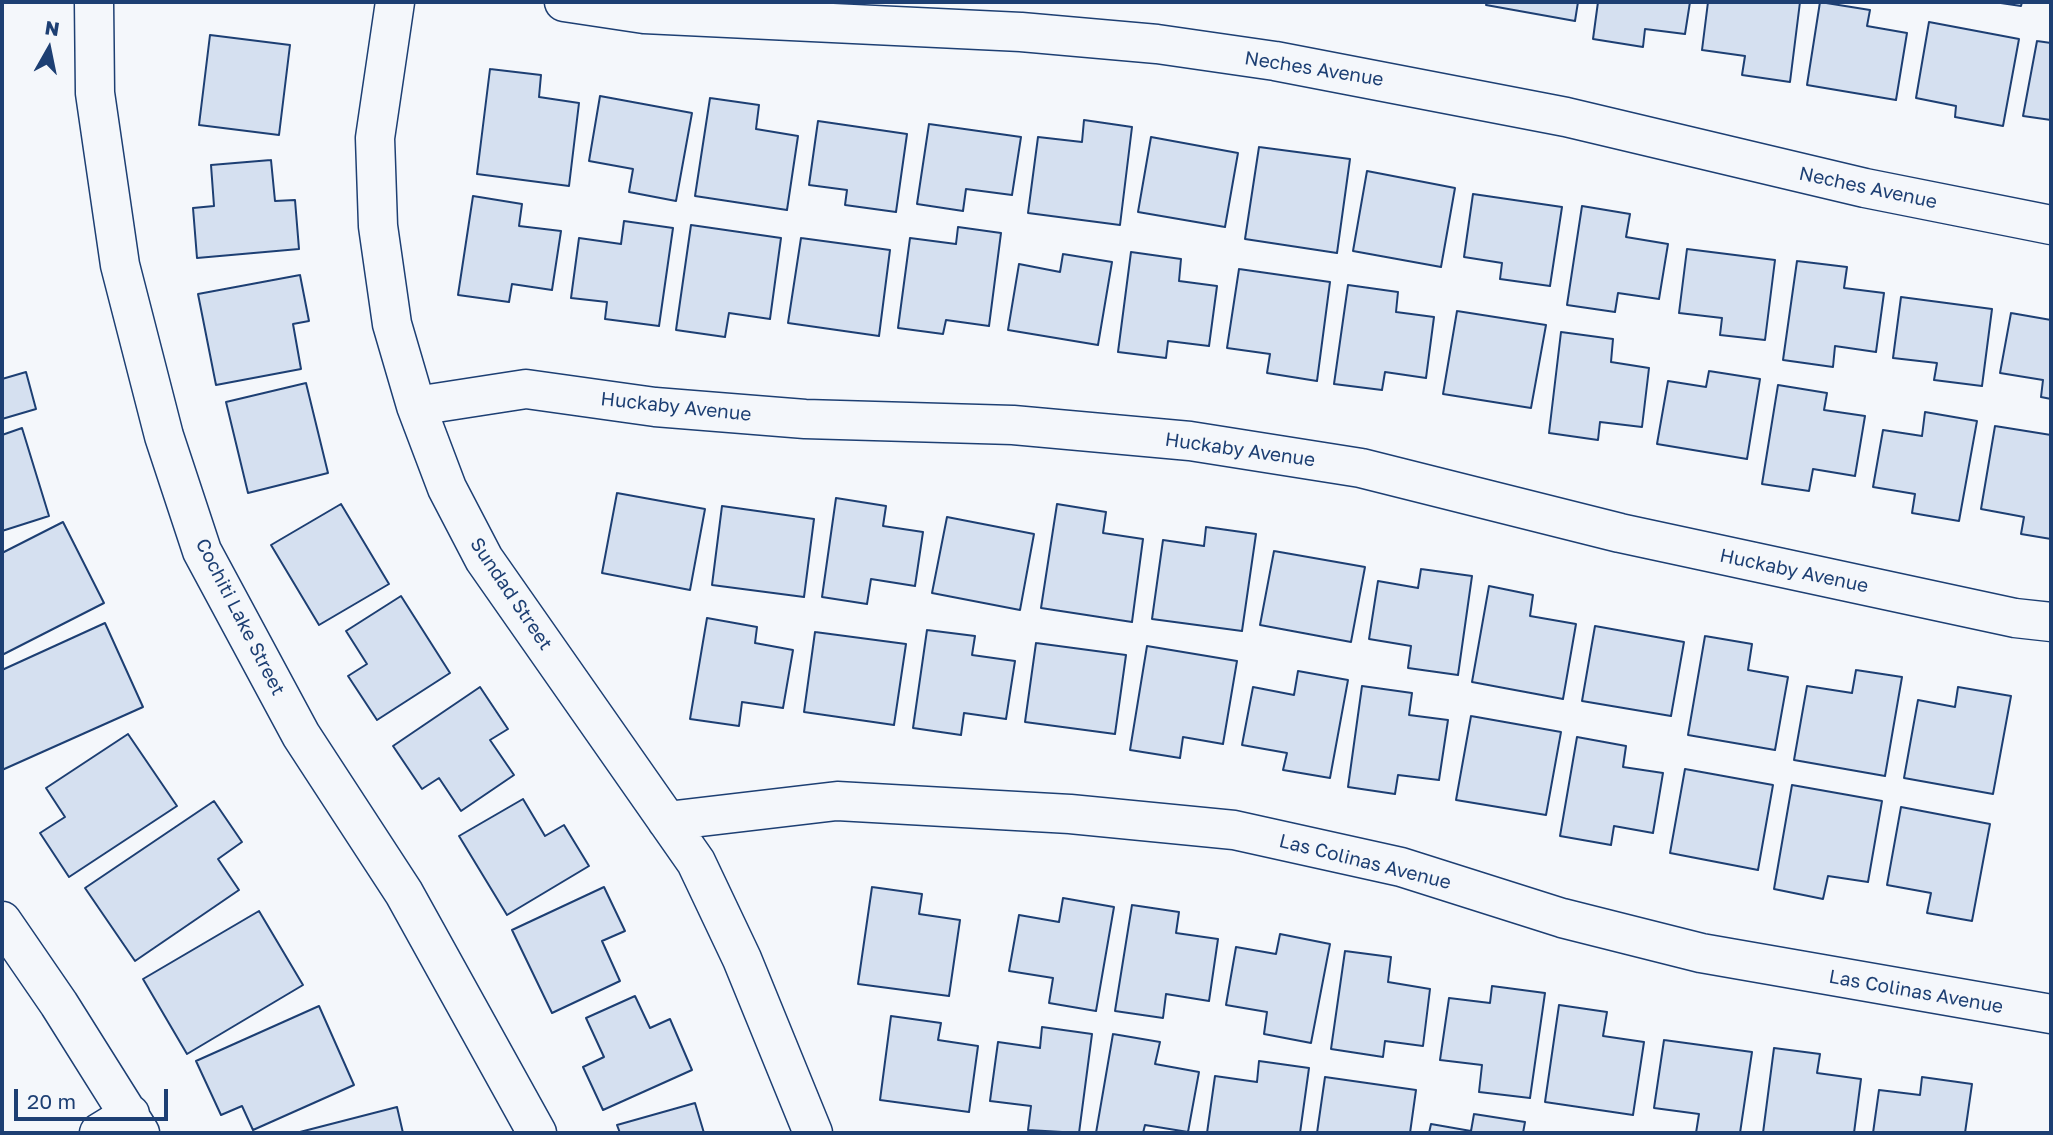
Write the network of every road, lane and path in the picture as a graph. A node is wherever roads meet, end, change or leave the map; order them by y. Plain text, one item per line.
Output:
1 (94, 2) edge
2 (395, 2) edge
3 (564, 2) edge
4 (2051, 225) edge
5 (416, 406) junction
6 (2051, 622) edge
7 (667, 821) junction
8 (2, 921) edge
9 (2051, 1014) edge
10 (123, 1127) edge
11 (537, 1133) edge
12 (813, 1133) edge

1 - 11 street, Cochiti Lake Street
2 - 5 street, Sundad Street
3 - 4 street, Neches Avenue
5 - 6 street, Huckaby Avenue
5 - 7 street, Sundad Street
7 - 9 street, Las Colinas Avenue
7 - 12 street, Sundad Street
8 - 10 street

